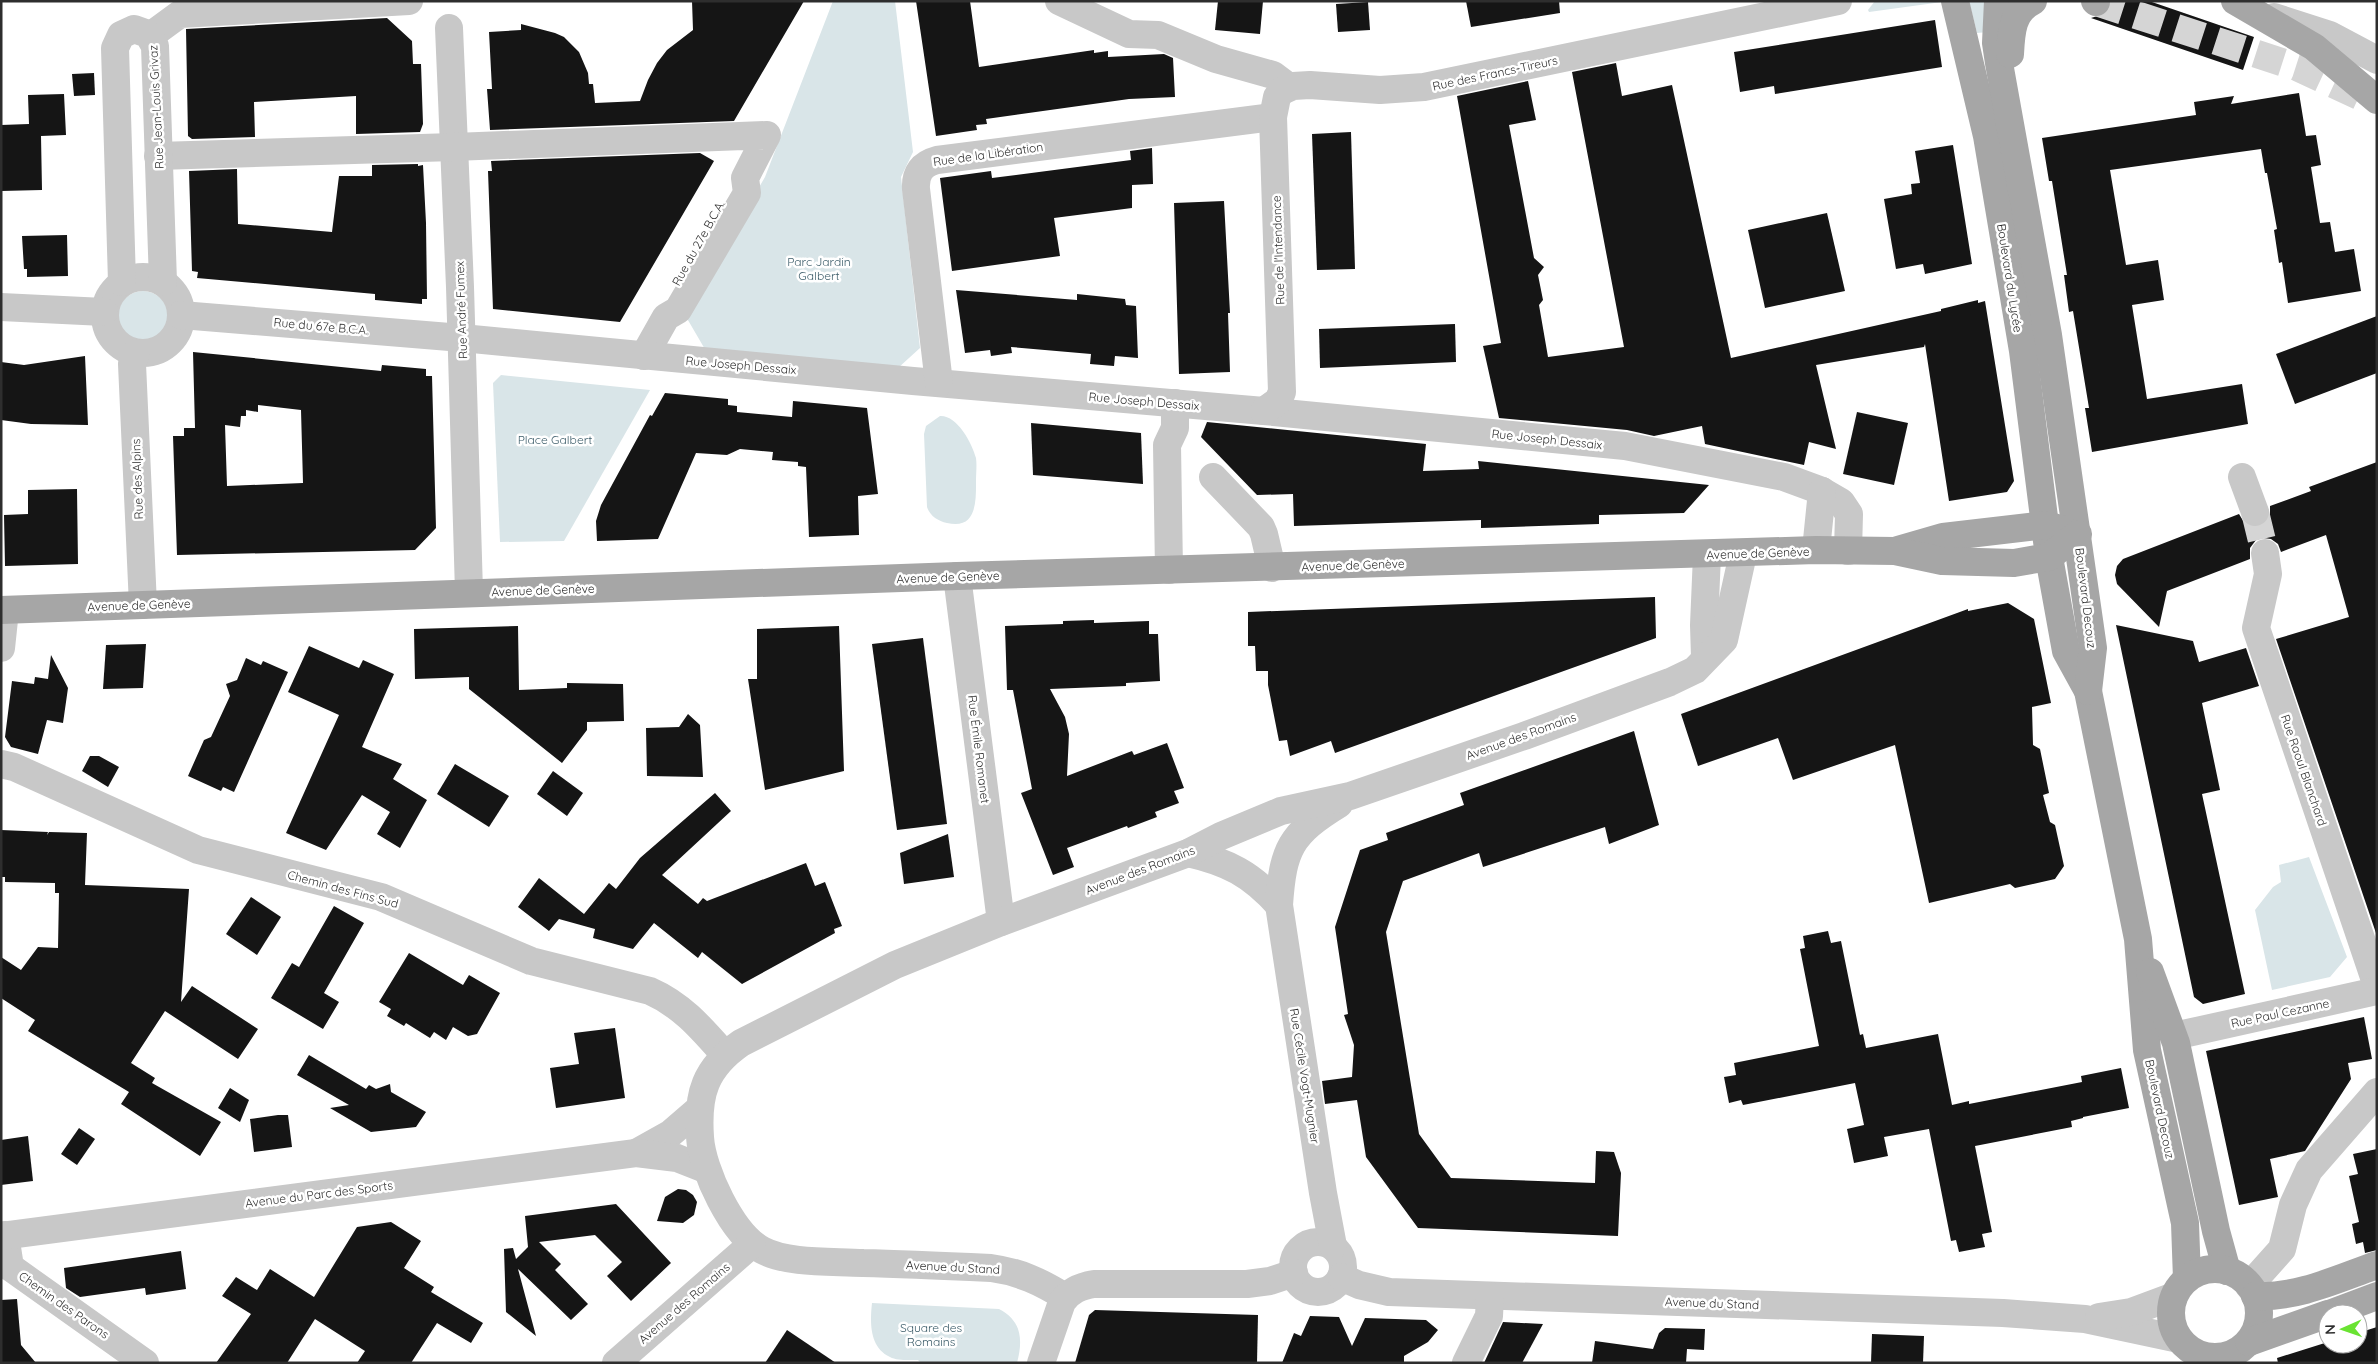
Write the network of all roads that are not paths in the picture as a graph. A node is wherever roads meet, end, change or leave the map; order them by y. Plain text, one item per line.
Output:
1 (409, 1) edge
2 (1059, 1) edge
3 (1838, 1) edge
4 (1955, 1) edge
5 (1998, 1) edge
6 (2033, 1) edge
7 (2243, 6) edge
8 (449, 28) dead end
9 (150, 36) junction
10 (2377, 60) edge
11 (1288, 87) junction
12 (2377, 100) edge
13 (2008, 110) junction
14 (1273, 117) junction
15 (454, 147) junction
16 (158, 156) junction
17 (122, 282) junction
18 (163, 282) junction
19 (1, 307) edge
20 (104, 312) junction
21 (181, 315) junction
22 (462, 338) junction
23 (136, 353) junction
24 (644, 356) junction
25 (939, 383) junction
26 (1264, 411) junction
27 (1175, 415) junction
28 (1213, 477) dead end
29 (2242, 477) dead end
30 (1822, 491) junction
31 (2256, 512) tunnel mouth
32 (2046, 525) junction
33 (2078, 534) junction
34 (1816, 550) junction
35 (1848, 551) junction
36 (1895, 551) junction
37 (2265, 552) tunnel mouth
38 (1743, 554) junction
39 (1707, 555) junction
40 (2049, 557) junction
41 (1272, 568) junction
42 (1177, 570) junction
43 (957, 576) junction
44 (469, 592) junction
45 (142, 605) junction
46 (3, 610) edge
47 (1, 648) edge
48 (1705, 657) junction
49 (2088, 691) junction
50 (1, 764) edge
51 (1350, 796) junction
52 (1188, 853) junction
53 (1279, 905) junction
54 (1001, 922) junction
55 (2138, 939) junction
56 (2377, 986) edge
57 (2377, 992) edge
58 (2183, 1034) dead end
59 (726, 1055) junction
60 (2377, 1092) edge
61 (699, 1109) junction
62 (636, 1153) junction
63 (705, 1169) junction
64 (3, 1235) edge
65 (752, 1244) junction
66 (1333, 1246) junction
67 (2377, 1265) edge
68 (2227, 1271) junction
69 (1294, 1273) junction
70 (1341, 1277) junction
71 (2181, 1287) junction
72 (2252, 1291) junction
73 (1490, 1296) junction
74 (2377, 1296) edge
75 (1065, 1297) junction
76 (2355, 1304) edge
77 (2318, 1318) edge
78 (2086, 1319) junction
79 (2187, 1350) edge
80 (2241, 1352) edge
81 (145, 1363) edge
82 (616, 1363) edge
83 (1041, 1363) edge
84 (1466, 1363) edge

1 - 9 street
2 - 11 street
3 - 11 street, Rue des Francs-Tireurs
4 - 32 main road, Boulevard du Lycée
5 - 13 main road
6 - 13 main road
7 - 10 street
7 - 12 main road
8 - 15 street, Rue André Fumex
9 - 16 street, Rue Jean-Louis Grivaz
9 - 17 street, Rue Jean-Louis Grivaz
11 - 14 street, Rue de l'Intendance
13 - 33 main road
14 - 25 street, Rue de la Libération
14 - 26 street, Rue de l'Intendance
15 - 16 street
15 - 22 street, Rue André Fumex
15 - 24 street, Rue du 27e B.C.A.
16 - 18 street, Rue Jean-Louis Grivaz
17 - 18 street
17 - 20 street
18 - 21 street
19 - 20 street
20 - 23 street
21 - 22 street, Rue du 67e B.C.A.
21 - 23 street
22 - 24 street, Rue Joseph Dessaix
22 - 44 street, Rue André Fumex
23 - 45 street, Rue des Alpins
24 - 25 street, Rue Joseph Dessaix
25 - 27 street, Rue Joseph Dessaix
26 - 27 street, Rue Joseph Dessaix
26 - 30 street, Rue Joseph Dessaix
27 - 42 street
28 - 41 street
29 - 31 street
30 - 34 street
30 - 35 street, Rue Joseph Dessaix
32 - 33 main road, Avenue de Genève
32 - 36 main road, Avenue de Genève
32 - 40 main road, Boulevard du Lycée
33 - 40 main road
33 - 49 main road, Boulevard Decouz
34 - 35 main road, Avenue de Genève
34 - 38 main road, Avenue de Genève
35 - 36 main road, Avenue de Genève
36 - 40 main road, Avenue de Genève
37 - 56 street, Rue Raoul Blanchard
38 - 39 main road, Avenue de Genève
38 - 48 street, Avenue des Romains
39 - 41 main road, Avenue de Genève
39 - 48 street
40 - 49 main road, Boulevard Decouz
41 - 42 main road, Avenue de Genève
42 - 43 main road, Avenue de Genève
43 - 44 main road, Avenue de Genève
43 - 54 street, Rue Émile Romanet
44 - 45 main road, Avenue de Genève
45 - 46 main road, Avenue de Genève
46 - 47 street
48 - 51 street, Avenue des Romains
49 - 55 main road, Boulevard Decouz
50 - 59 street, Chemin des Fins Sud
51 - 52 street, Avenue des Romains
51 - 53 street, Rue Cécile Vogt-Mugnier
52 - 53 street
52 - 54 street, Avenue des Romains
53 - 66 street, Rue Cécile Vogt-Mugnier
54 - 59 street, Avenue des Romains
55 - 68 main road, Boulevard Decouz
55 - 71 main road, Boulevard Decouz
57 - 58 street, Rue Paul Cezanne
59 - 61 street, Avenue des Romains
60 - 72 street
61 - 62 street, Avenue du Parc des Sports
61 - 63 street, Avenue des Romains
62 - 63 street, Avenue du Parc des Sports
62 - 64 street, Avenue du Parc des Sports
63 - 65 street
64 - 81 street, Chemin des Parons
65 - 75 street, Avenue du Stand
65 - 82 street, Avenue des Romains
66 - 69 street
66 - 70 street
67 - 72 main road
68 - 71 main road
68 - 72 main road
69 - 70 street
69 - 75 street
70 - 73 street, Avenue du Stand
71 - 78 street, Avenue du Stand
71 - 79 main road
72 - 80 main road
73 - 78 street, Avenue du Stand
73 - 84 street
74 - 76 main road
75 - 83 street
77 - 80 main road
78 - 79 street, Avenue du Stand
79 - 80 main road

